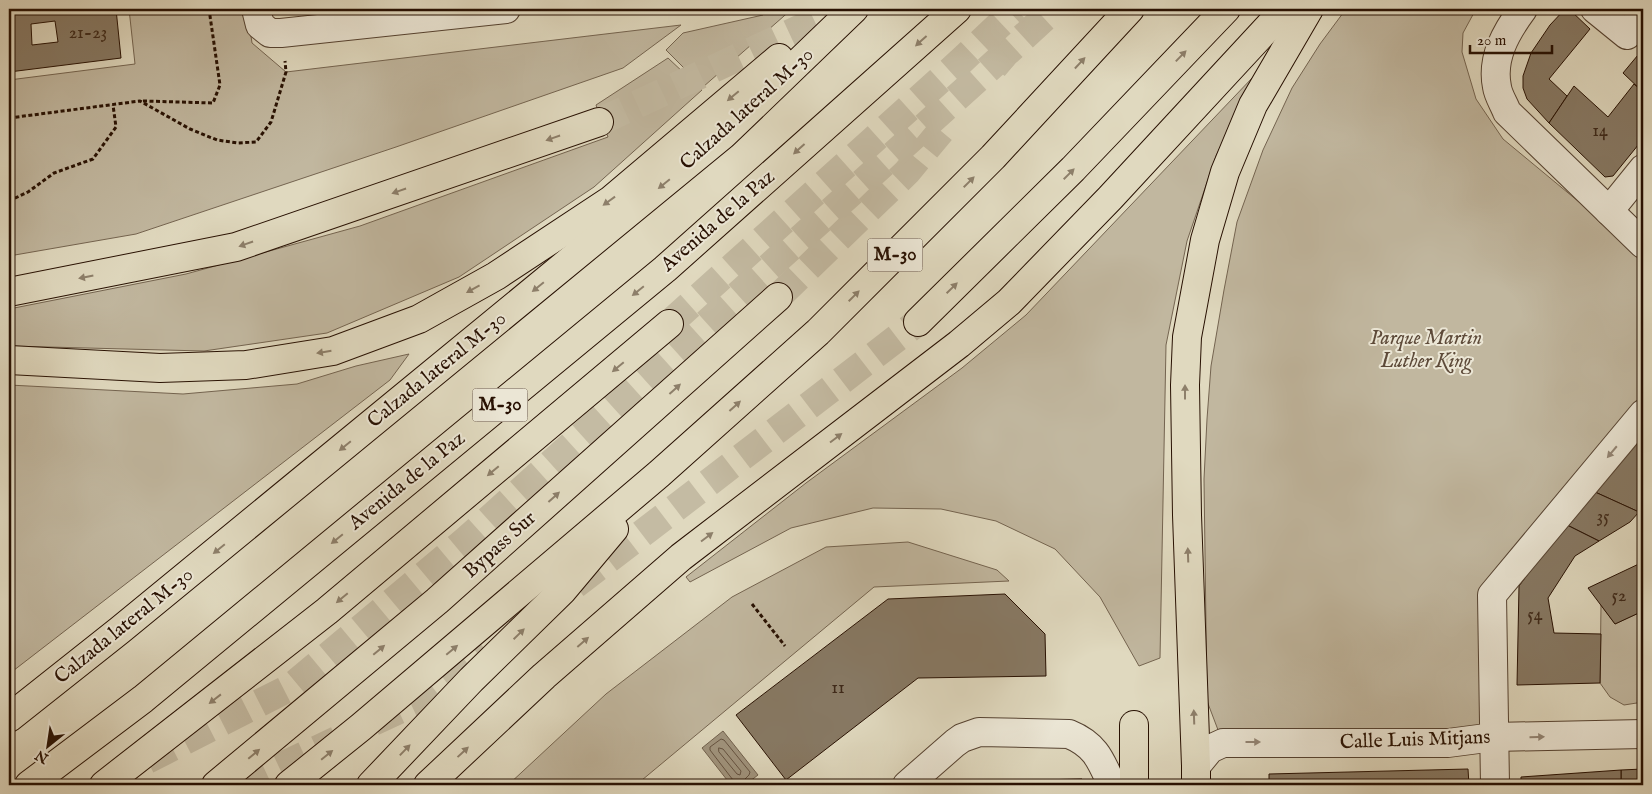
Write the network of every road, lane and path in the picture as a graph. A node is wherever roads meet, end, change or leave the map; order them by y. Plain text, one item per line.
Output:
1 (209, 9) edge
2 (256, 9) edge
3 (506, 9) edge
4 (838, 9) edge
5 (854, 9) edge
6 (958, 9) edge
7 (1130, 9) edge
8 (1226, 9) edge
9 (1285, 9) edge
10 (1309, 9) edge
11 (1595, 9) edge
12 (1518, 15) edge
13 (1643, 15) edge
14 (280, 33) junction
15 (140, 101) junction
16 (113, 105) junction
17 (9, 118) edge
18 (599, 122) tunnel mouth
19 (1643, 169) edge
20 (9, 201) edge
21 (1609, 211) junction
22 (1643, 244) edge
23 (9, 292) edge
24 (778, 297) tunnel mouth
25 (918, 322) tunnel mouth
26 (669, 324) tunnel mouth
27 (9, 360) edge
28 (1643, 414) edge
29 (659, 474) junction
30 (752, 604) dead end
31 (785, 646) dead end
32 (9, 718) edge
33 (1134, 725) joint
34 (1643, 734) edge
35 (1494, 737) junction
36 (1196, 776) edge
37 (29, 785) edge
38 (104, 785) edge
39 (216, 785) edge
40 (289, 785) edge
41 (371, 785) edge
42 (428, 785) edge
43 (907, 785) edge
44 (1112, 785) edge
45 (1134, 785) edge
46 (1147, 785) edge
47 (1495, 785) edge

1 - 15 path
2 - 14 street
3 - 14 street
4 -> 27 highway
5 -> 32 highway, Calzada lateral M-30
6 -> 37 highway, Avenida de la Paz / M-30
29 -> 7 highway, M-30
25 -> 8 highway
42 -> 9 highway
36 -> 10 highway
11 - 13 street
12 - 21 street
14 - 15 path
15 - 16 path
16 - 17 path
16 - 20 path
18 -> 23 highway
19 - 21 street
21 - 22 street
39 -> 24 highway, Bypass Sur
26 -> 38 highway, M-30
28 -> 35 street
40 -> 29 highway, M-30
41 -> 29 highway, M-30
30 - 31 path
33 - 45 highway
33 - 46 street
35 -> 34 street, Calle Luis Mitjans
36 -> 35 street, Calle Luis Mitjans
35 - 47 street
43 - 44 street

